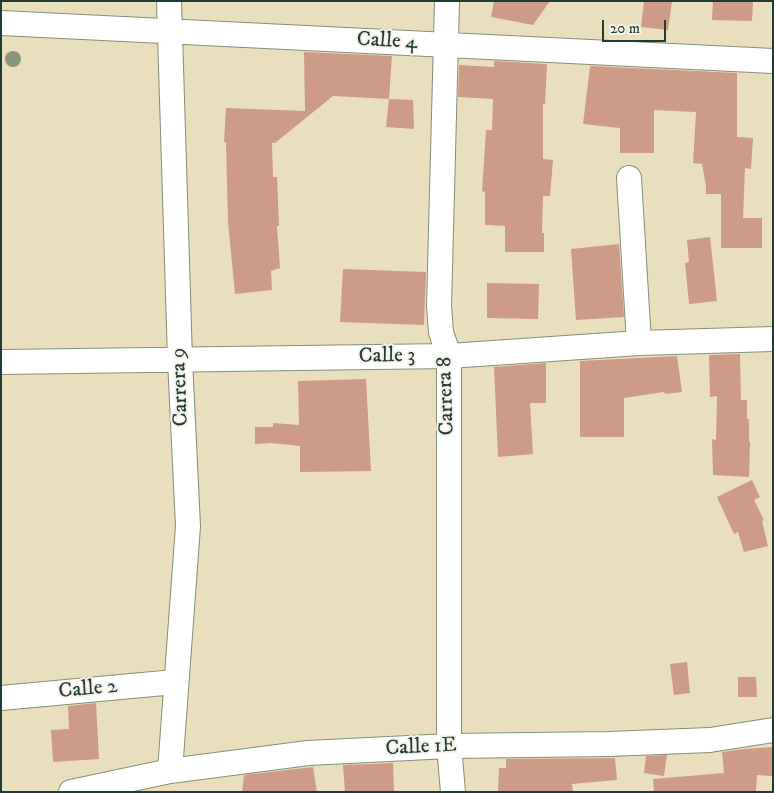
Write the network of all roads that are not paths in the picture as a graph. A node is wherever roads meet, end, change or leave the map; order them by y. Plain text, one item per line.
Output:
1 (169, 1) edge
2 (447, 1) edge
3 (1, 23) edge
4 (170, 30) junction
5 (445, 45) junction
6 (773, 61) edge
7 (629, 178) dead end
8 (773, 339) edge
9 (639, 343) junction
10 (449, 356) junction
11 (180, 360) junction
12 (1, 362) edge
13 (175, 682) junction
14 (1, 698) edge
15 (773, 730) edge
16 (449, 746) junction
17 (170, 771) junction
18 (130, 785) edge
19 (71, 792) edge
20 (454, 792) edge

1 - 4 street, Carrera 9
2 - 5 street, Carrera 8
3 - 4 street, Calle 4
4 - 5 street, Calle 4
4 - 11 street, Carrera 9
5 - 6 street, Calle 4
5 - 10 street, Carrera 8
7 - 9 street
8 - 9 street, Calle 3
9 - 10 street, Calle 3
10 - 11 street, Calle 3
10 - 16 street, Carrera 8
11 - 12 street, Calle 3
11 - 13 street, Carrera 9
13 - 14 street, Calle 2
13 - 17 street, Carrera 9
15 - 16 street, Calle 1E
16 - 17 street, Calle 1E
16 - 20 street, Carrera 8
17 - 18 street, Calle 1E
18 - 19 street, Calle 1E

